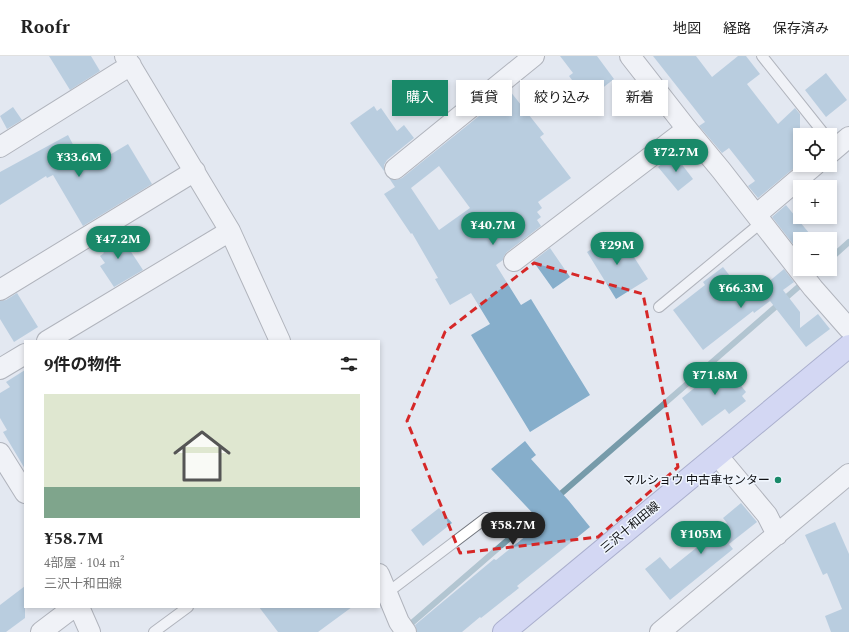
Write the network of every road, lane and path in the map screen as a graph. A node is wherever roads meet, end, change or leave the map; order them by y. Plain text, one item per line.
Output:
1 (534, 56) edge
2 (630, 56) edge
3 (762, 56) edge
4 (128, 60) edge
5 (822, 128) edge
6 (687, 129) junction
7 (0, 147) edge
8 (395, 168) dead end
9 (194, 171) junction
10 (808, 172) edge
11 (759, 218) junction
12 (230, 230) junction
13 (514, 261) dead end
14 (0, 290) edge
15 (659, 307) dead end
16 (849, 329) edge
17 (49, 340) edge
18 (280, 340) edge
19 (849, 346) edge
20 (24, 355) edge
21 (0, 369) edge
22 (0, 454) edge
23 (717, 455) junction
24 (849, 474) edge
25 (24, 491) edge
26 (486, 518) dead end
27 (777, 535) junction
28 (380, 576) edge
29 (387, 592) junction
30 (73, 608) edge
31 (79, 608) edge
32 (187, 608) edge
33 (41, 632) edge
34 (90, 632) edge
35 (154, 632) edge
36 (406, 632) edge
37 (504, 632) edge
38 (660, 632) edge

1 - 8 street
2 - 6 street
3 - 5 lane
4 - 7 street
4 - 9 street
6 - 11 street
6 - 13 street
9 - 12 street
9 - 14 street
10 - 11 street
11 - 15 lane
11 - 16 street
12 - 17 street
12 - 18 street
19 - 23 main road, 三沢十和田線
20 - 21 street
22 - 25 street
23 - 27 street
23 - 37 main road, 三沢十和田線
24 - 27 street
26 - 29 lane
27 - 38 street
28 - 29 street
29 - 36 street
30 - 33 street
31 - 34 street
32 - 35 lane

